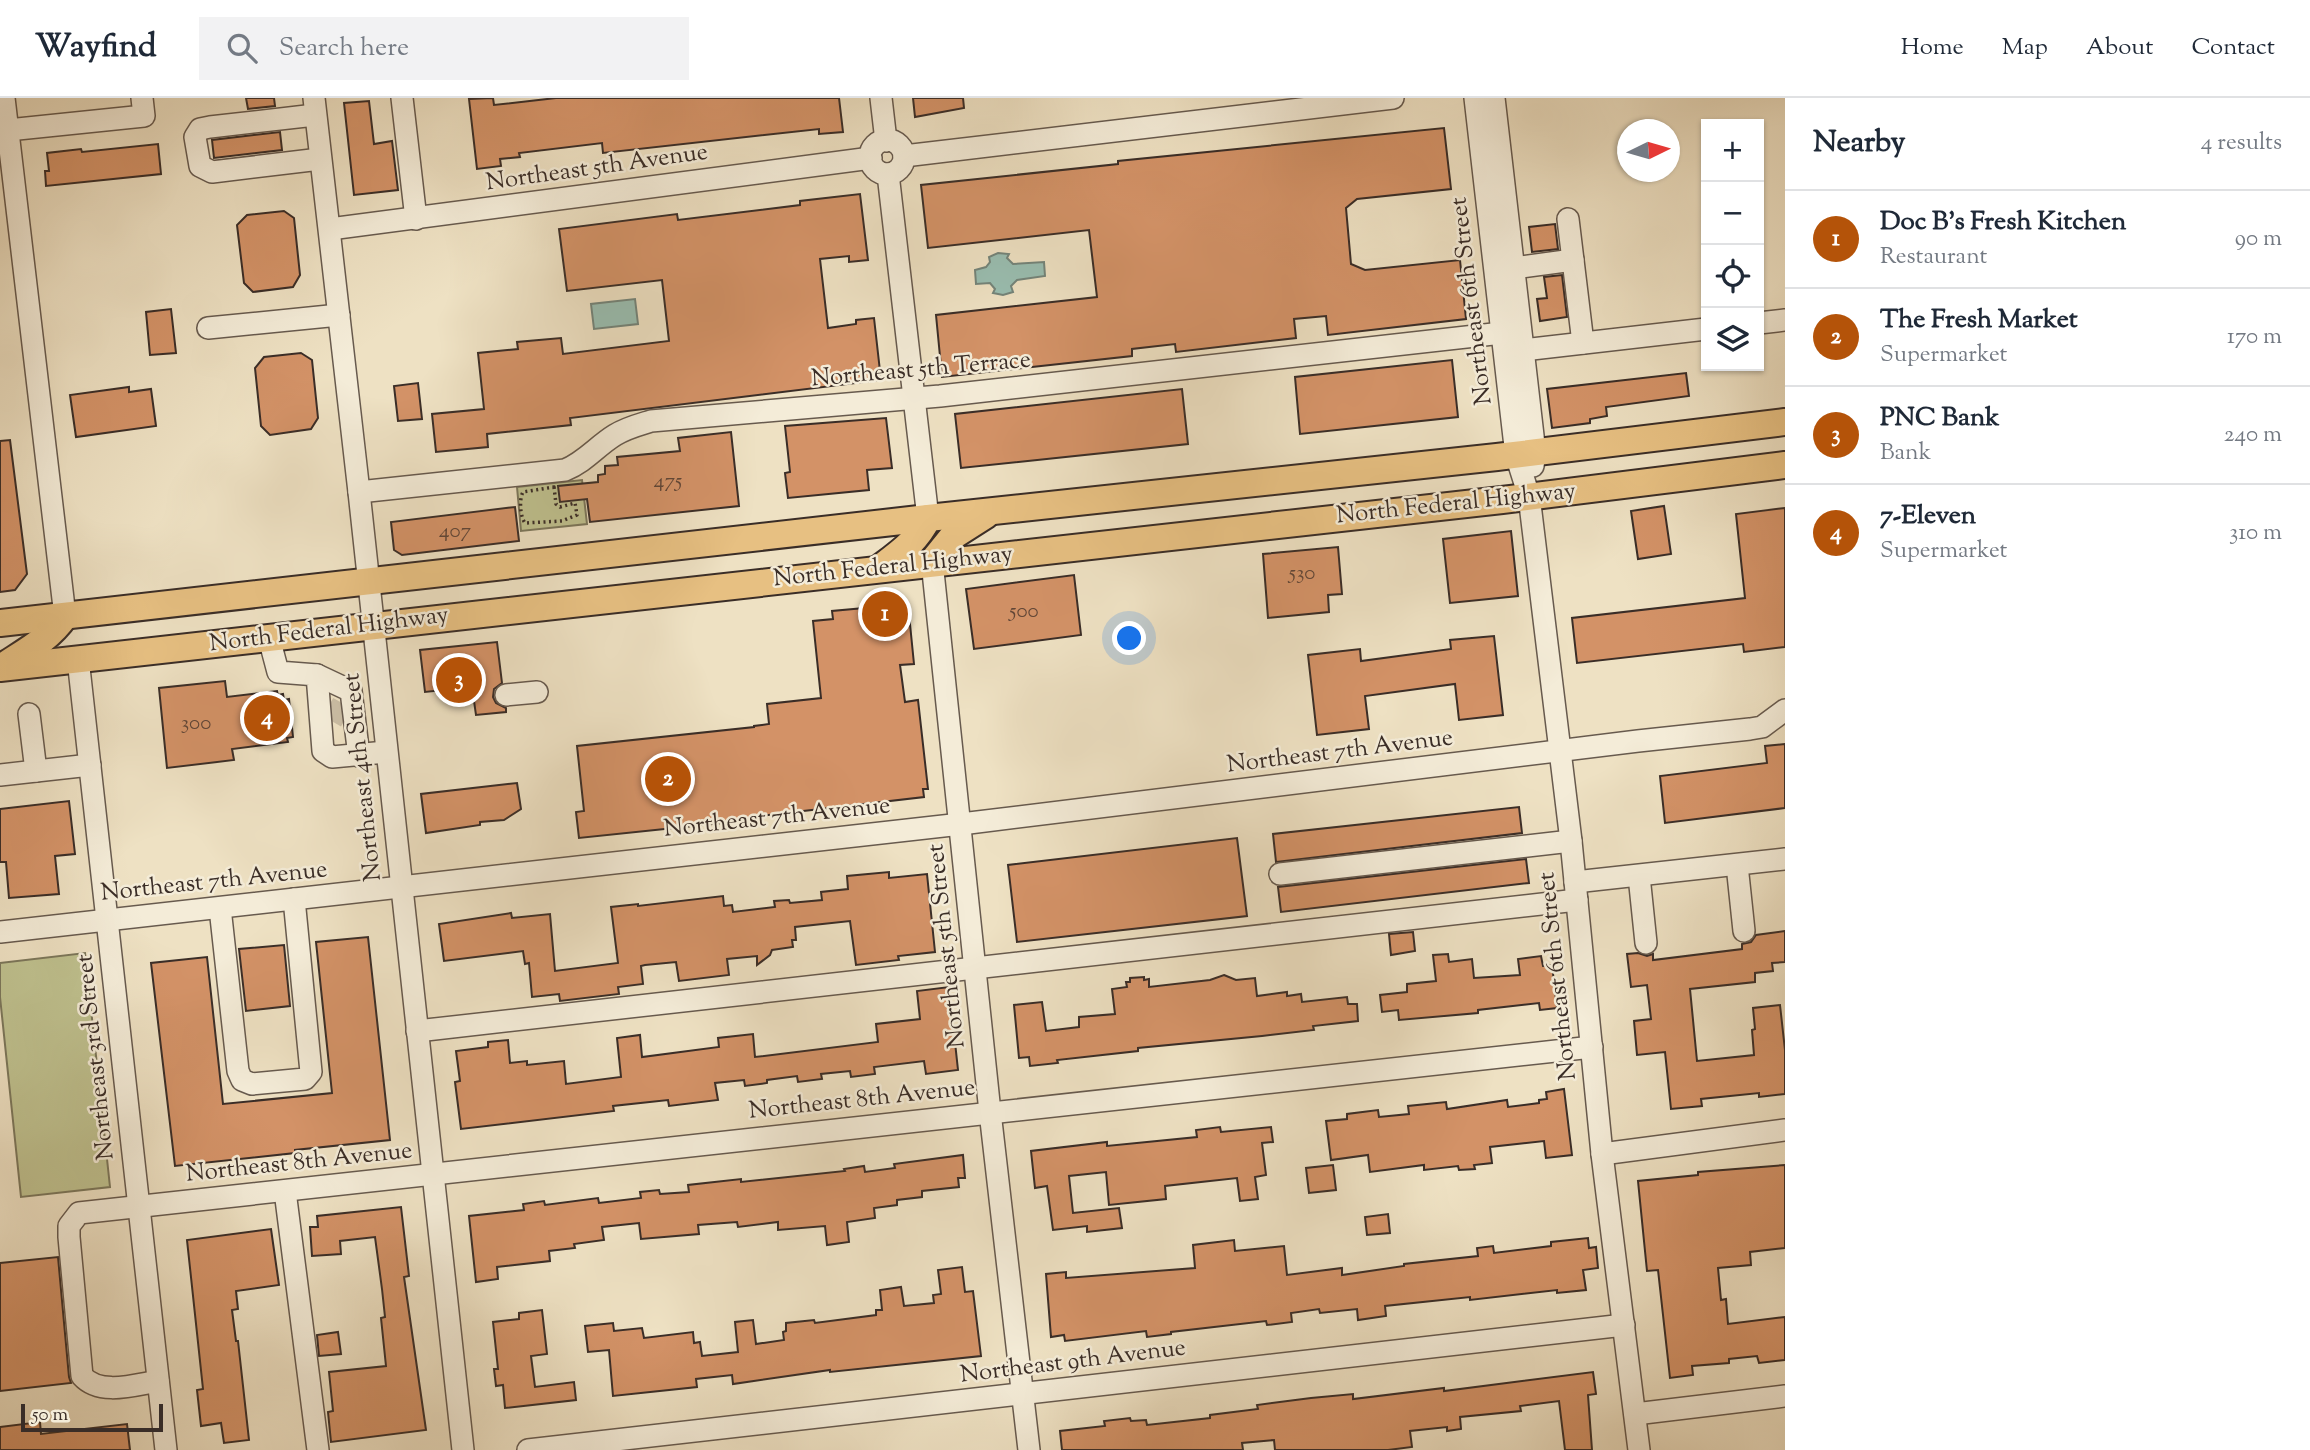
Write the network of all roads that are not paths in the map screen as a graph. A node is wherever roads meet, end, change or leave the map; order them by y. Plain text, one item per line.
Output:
1 (4, 98) edge
2 (142, 98) edge
3 (402, 98) edge
4 (881, 98) edge
5 (1392, 98) edge
6 (1475, 98) edge
7 (1494, 98) edge
8 (314, 106) edge
9 (8, 130) junction
10 (886, 141) junction
11 (904, 156) junction
12 (871, 158) junction
13 (320, 159) junction
14 (888, 174) junction
15 (416, 219) junction
16 (1568, 219) dead end
17 (330, 229) junction
18 (1573, 260) junction
19 (1513, 268) junction
20 (340, 315) junction
21 (1785, 320) edge
22 (1764, 322) edge
23 (208, 328) dead end
24 (1701, 330) edge
25 (1502, 332) junction
26 (1583, 343) junction
27 (1523, 350) junction
28 (915, 398) junction
29 (1785, 422) edge
30 (1526, 454) junction
31 (1785, 465) edge
32 (359, 492) junction
33 (1529, 496) junction
34 (990, 512) junction
35 (928, 518) junction
36 (932, 562) junction
37 (880, 568) junction
38 (369, 581) junction
39 (65, 616) junction
40 (0, 623) edge
41 (373, 625) junction
42 (270, 638) junction
43 (78, 659) junction
44 (0, 668) edge
45 (317, 675) junction
46 (537, 692) dead end
47 (506, 695) dead end
48 (1785, 710) edge
49 (29, 714) dead end
50 (386, 752) junction
51 (1560, 752) junction
52 (359, 756) junction
53 (90, 765) junction
54 (36, 771) junction
55 (0, 775) edge
56 (961, 824) junction
57 (1570, 841) junction
58 (1785, 859) edge
59 (1737, 865) junction
60 (1280, 874) dead end
61 (1639, 876) junction
62 (401, 887) junction
63 (1576, 891) junction
64 (294, 899) junction
65 (220, 908) junction
66 (108, 920) junction
67 (1744, 930) dead end
68 (0, 932) edge
69 (1646, 943) dead end
70 (975, 968) junction
71 (417, 1031) junction
72 (1592, 1047) junction
73 (990, 1112) junction
74 (1785, 1130) edge
75 (1602, 1154) junction
76 (433, 1175) junction
77 (285, 1191) junction
78 (139, 1206) junction
79 (1624, 1325) junction
80 (158, 1381) junction
81 (1023, 1394) junction
82 (1785, 1396) edge
83 (1635, 1414) junction
84 (166, 1450) edge
85 (318, 1450) edge
86 (463, 1450) edge
87 (528, 1450) edge
88 (1029, 1450) edge
89 (1639, 1450) edge

1 - 9 street
2 - 9 street
3 - 15 street
4 - 10 street
5 - 11 street
6 - 25 street, Northeast 6th Street
7 - 19 street, Northeast 6th Street
8 - 13 street, Northeast 4th Street
8 - 13 street
9 - 39 street
10 - 11 street
10 - 12 street
11 - 14 street
12 - 14 street
12 - 15 street, Northeast 5th Avenue
13 - 17 street, Northeast 4th Street
14 - 28 street
15 - 17 street, Northeast 5th Avenue
16 - 18 street
17 - 20 street, Northeast 4th Street
18 - 19 street
18 - 26 street
19 - 27 street, Northeast 6th Street
20 - 23 street
20 - 32 street, Northeast 4th Street
21 - 22 street
24 - 26 street
25 - 28 street, Northeast 5th Terrace
25 - 30 street, Northeast 6th Street
26 - 27 street
27 - 30 street, Northeast 6th Street
28 - 32 street, Northeast 5th Terrace
28 - 35 street
29 - 30 main road, North Federal Highway
30 - 33 street, Northeast 6th Street
30 - 34 main road, North Federal Highway
31 - 33 main road, North Federal Highway
32 - 38 street, Northeast 4th Street
33 - 36 main road, North Federal Highway
33 - 51 street, Northeast 6th Street
34 - 35 main road, North Federal Highway
34 - 36 main road
35 - 37 main road
35 - 38 main road, North Federal Highway
36 - 37 main road, North Federal Highway
36 - 56 street, Northeast 5th Street
37 - 41 main road, North Federal Highway
38 - 39 main road, North Federal Highway
38 - 41 street, Northeast 4th Street
39 - 40 main road, North Federal Highway
39 - 44 main road
41 - 42 main road, North Federal Highway
41 - 50 street, Northeast 4th Street
42 - 43 main road, North Federal Highway
42 - 45 street
43 - 44 main road, North Federal Highway
43 - 53 street, Northeast 3rd Street
45 - 52 street
45 - 52 street
46 - 47 street
48 - 51 street, Northeast 7th Avenue
49 - 54 street
50 - 52 street
50 - 62 street, Northeast 4th Street
51 - 56 street, Northeast 7th Avenue
51 - 57 street, Northeast 6th Street
53 - 54 street
53 - 66 street, Northeast 3rd Street
54 - 55 street
56 - 62 street, Northeast 7th Avenue
56 - 70 street, Northeast 5th Street
57 - 60 street
57 - 63 street, Northeast 6th Street
58 - 59 street
59 - 61 street
59 - 67 street
61 - 63 street
61 - 69 street
62 - 64 street, Northeast 7th Avenue
62 - 71 street, Northeast 4th Street
63 - 70 street
63 - 72 street, Northeast 6th Street
64 - 65 street, Northeast 7th Avenue
64 - 65 street
65 - 66 street, Northeast 7th Avenue
66 - 68 street, Northeast 7th Avenue
66 - 78 street, Northeast 3rd Street
70 - 71 street
70 - 73 street, Northeast 5th Street
71 - 76 street, Northeast 4th Street
72 - 73 street, Northeast 8th Avenue
72 - 75 street, Northeast 6th Street
73 - 76 street, Northeast 8th Avenue
73 - 81 street, Northeast 5th Street
74 - 75 street
75 - 79 street, Northeast 6th Street
76 - 77 street, Northeast 8th Avenue
76 - 86 street, Northeast 4th Street
77 - 78 street, Northeast 8th Avenue
77 - 85 street
78 - 80 street, Northeast 3rd Street
78 - 80 street, Northeast 8th Avenue
79 - 81 street, Northeast 9th Avenue
79 - 83 street, Northeast 6th Street
80 - 84 street, Northeast 3rd Street
81 - 87 street, Northeast 9th Avenue
81 - 88 street, Northeast 5th Street
82 - 83 street
83 - 89 street, Northeast 6th Street

